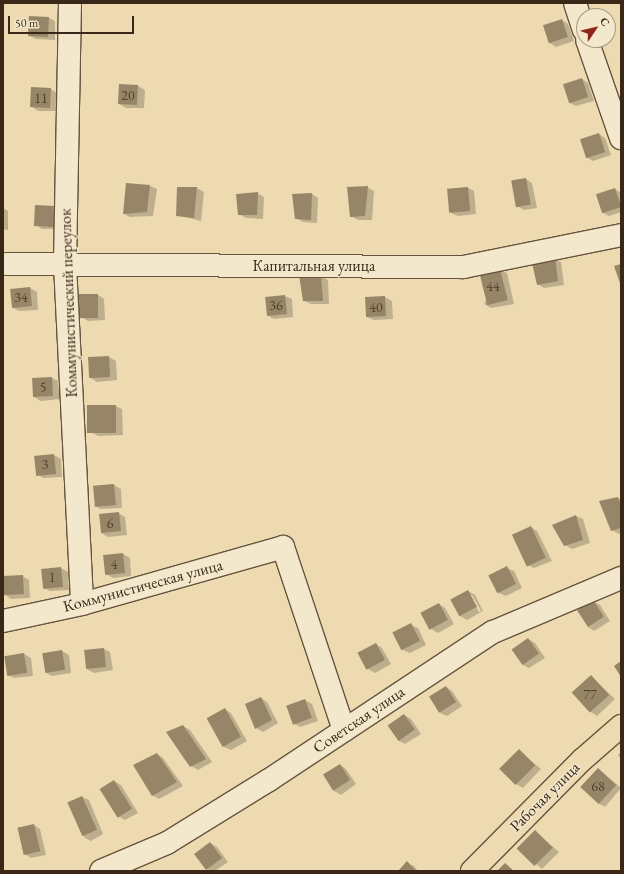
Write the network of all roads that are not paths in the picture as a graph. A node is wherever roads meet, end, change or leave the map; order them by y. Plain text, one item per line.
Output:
1 (70, 3) edge
2 (590, 48) edge
3 (621, 138) edge
4 (621, 234) edge
5 (3, 264) edge
6 (65, 265) junction
7 (621, 578) edge
8 (82, 604) junction
9 (3, 621) edge
10 (621, 726) edge
11 (344, 730) junction
12 (101, 871) edge
13 (472, 871) edge

1 - 6 street, Коммунистический переулок
2 - 3 street
4 - 6 street, Капитальная улица
5 - 6 street, Капитальная улица
6 - 8 street, Коммунистический переулок
7 - 11 street, Советская улица
8 - 9 street, Коммунистическая улица
8 - 11 street, Коммунистическая улица
10 - 13 main road, Рабочая улица
11 - 12 street, Советская улица

